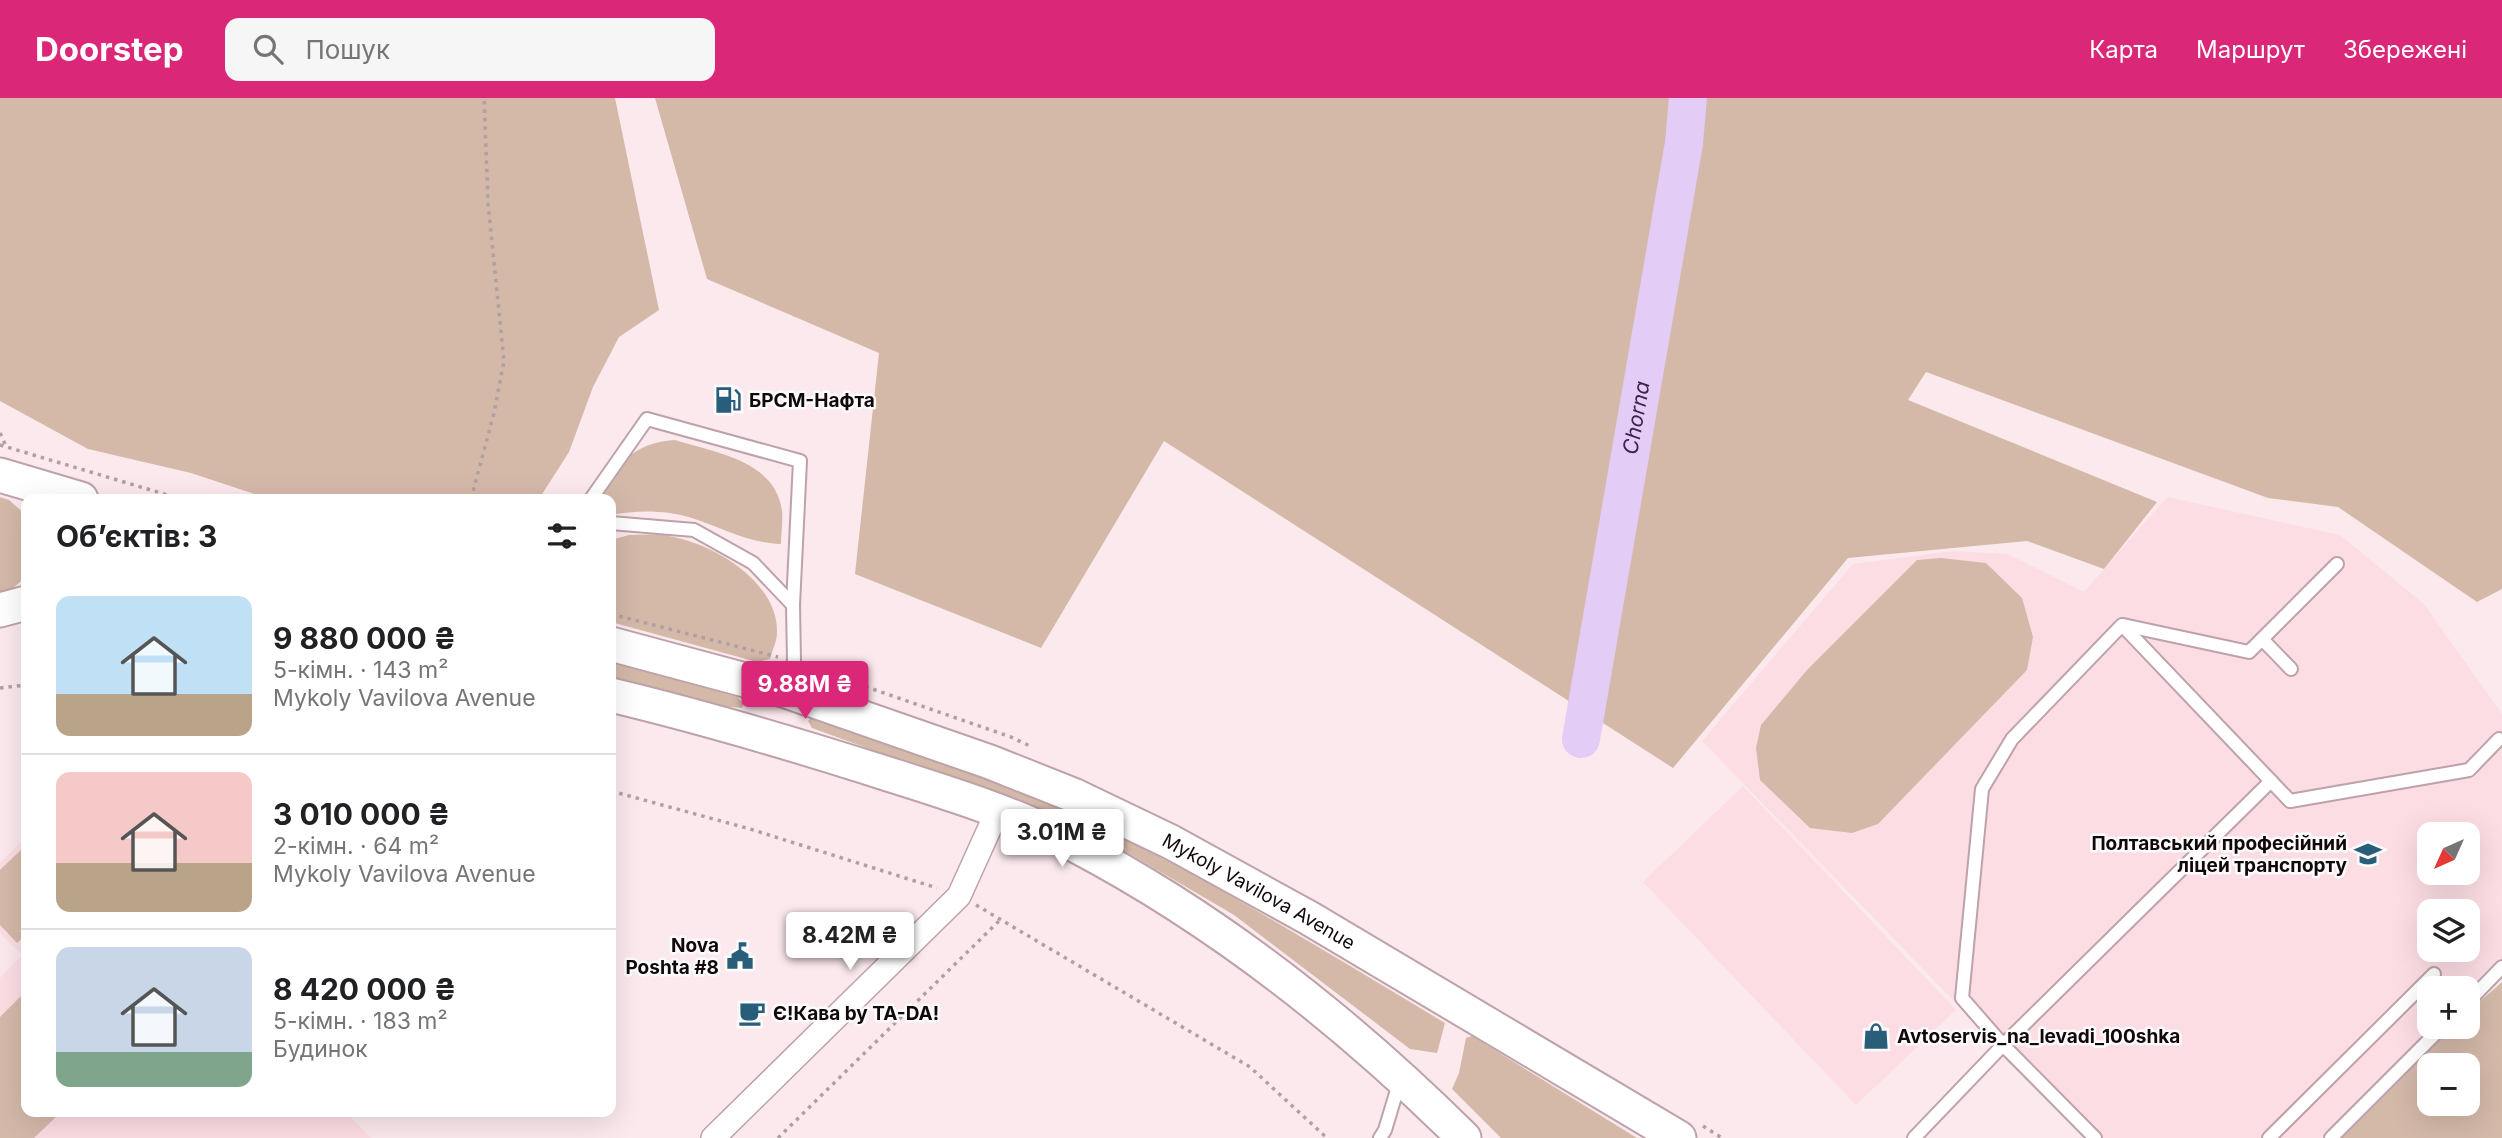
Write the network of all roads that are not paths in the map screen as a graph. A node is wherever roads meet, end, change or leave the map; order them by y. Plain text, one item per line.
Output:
1 (14, 474) edge
2 (68, 494) edge
3 (595, 494) edge
4 (616, 523) edge
5 (2337, 564) dead end
6 (21, 604) edge
7 (793, 606) junction
8 (0, 610) edge
9 (2122, 625) junction
10 (2262, 639) junction
11 (616, 645) edge
12 (2291, 669) dead end
13 (786, 691) junction
14 (616, 696) edge
15 (772, 737) junction
16 (2499, 739) dead end
17 (2271, 781) junction
18 (997, 812) junction
19 (2502, 967) edge
20 (2434, 974) dead end
21 (2480, 990) edge
22 (2430, 1039) edge
23 (2003, 1045) junction
24 (1402, 1076) junction
25 (713, 1138) edge
26 (1380, 1138) edge
27 (1464, 1138) edge
28 (1679, 1138) edge
29 (1914, 1138) edge
30 (2095, 1138) edge
31 (2269, 1138) edge
32 (2331, 1138) edge

1 - 2 main road
3 - 7 lane
4 - 7 lane
5 - 10 lane
6 - 8 main road
7 - 13 lane
9 - 10 lane
9 - 17 lane
9 - 23 lane
10 - 12 lane
11 - 13 main road, Mykoly Vavilova Avenue
13 - 15 main road
13 - 28 main road, Mykoly Vavilova Avenue
14 - 15 main road
15 - 18 main road
16 - 17 lane
17 - 23 lane
18 - 24 main road
18 - 25 street
19 - 21 lane
20 - 31 lane
22 - 32 lane
23 - 29 lane
23 - 30 lane
24 - 26 lane
24 - 27 main road

